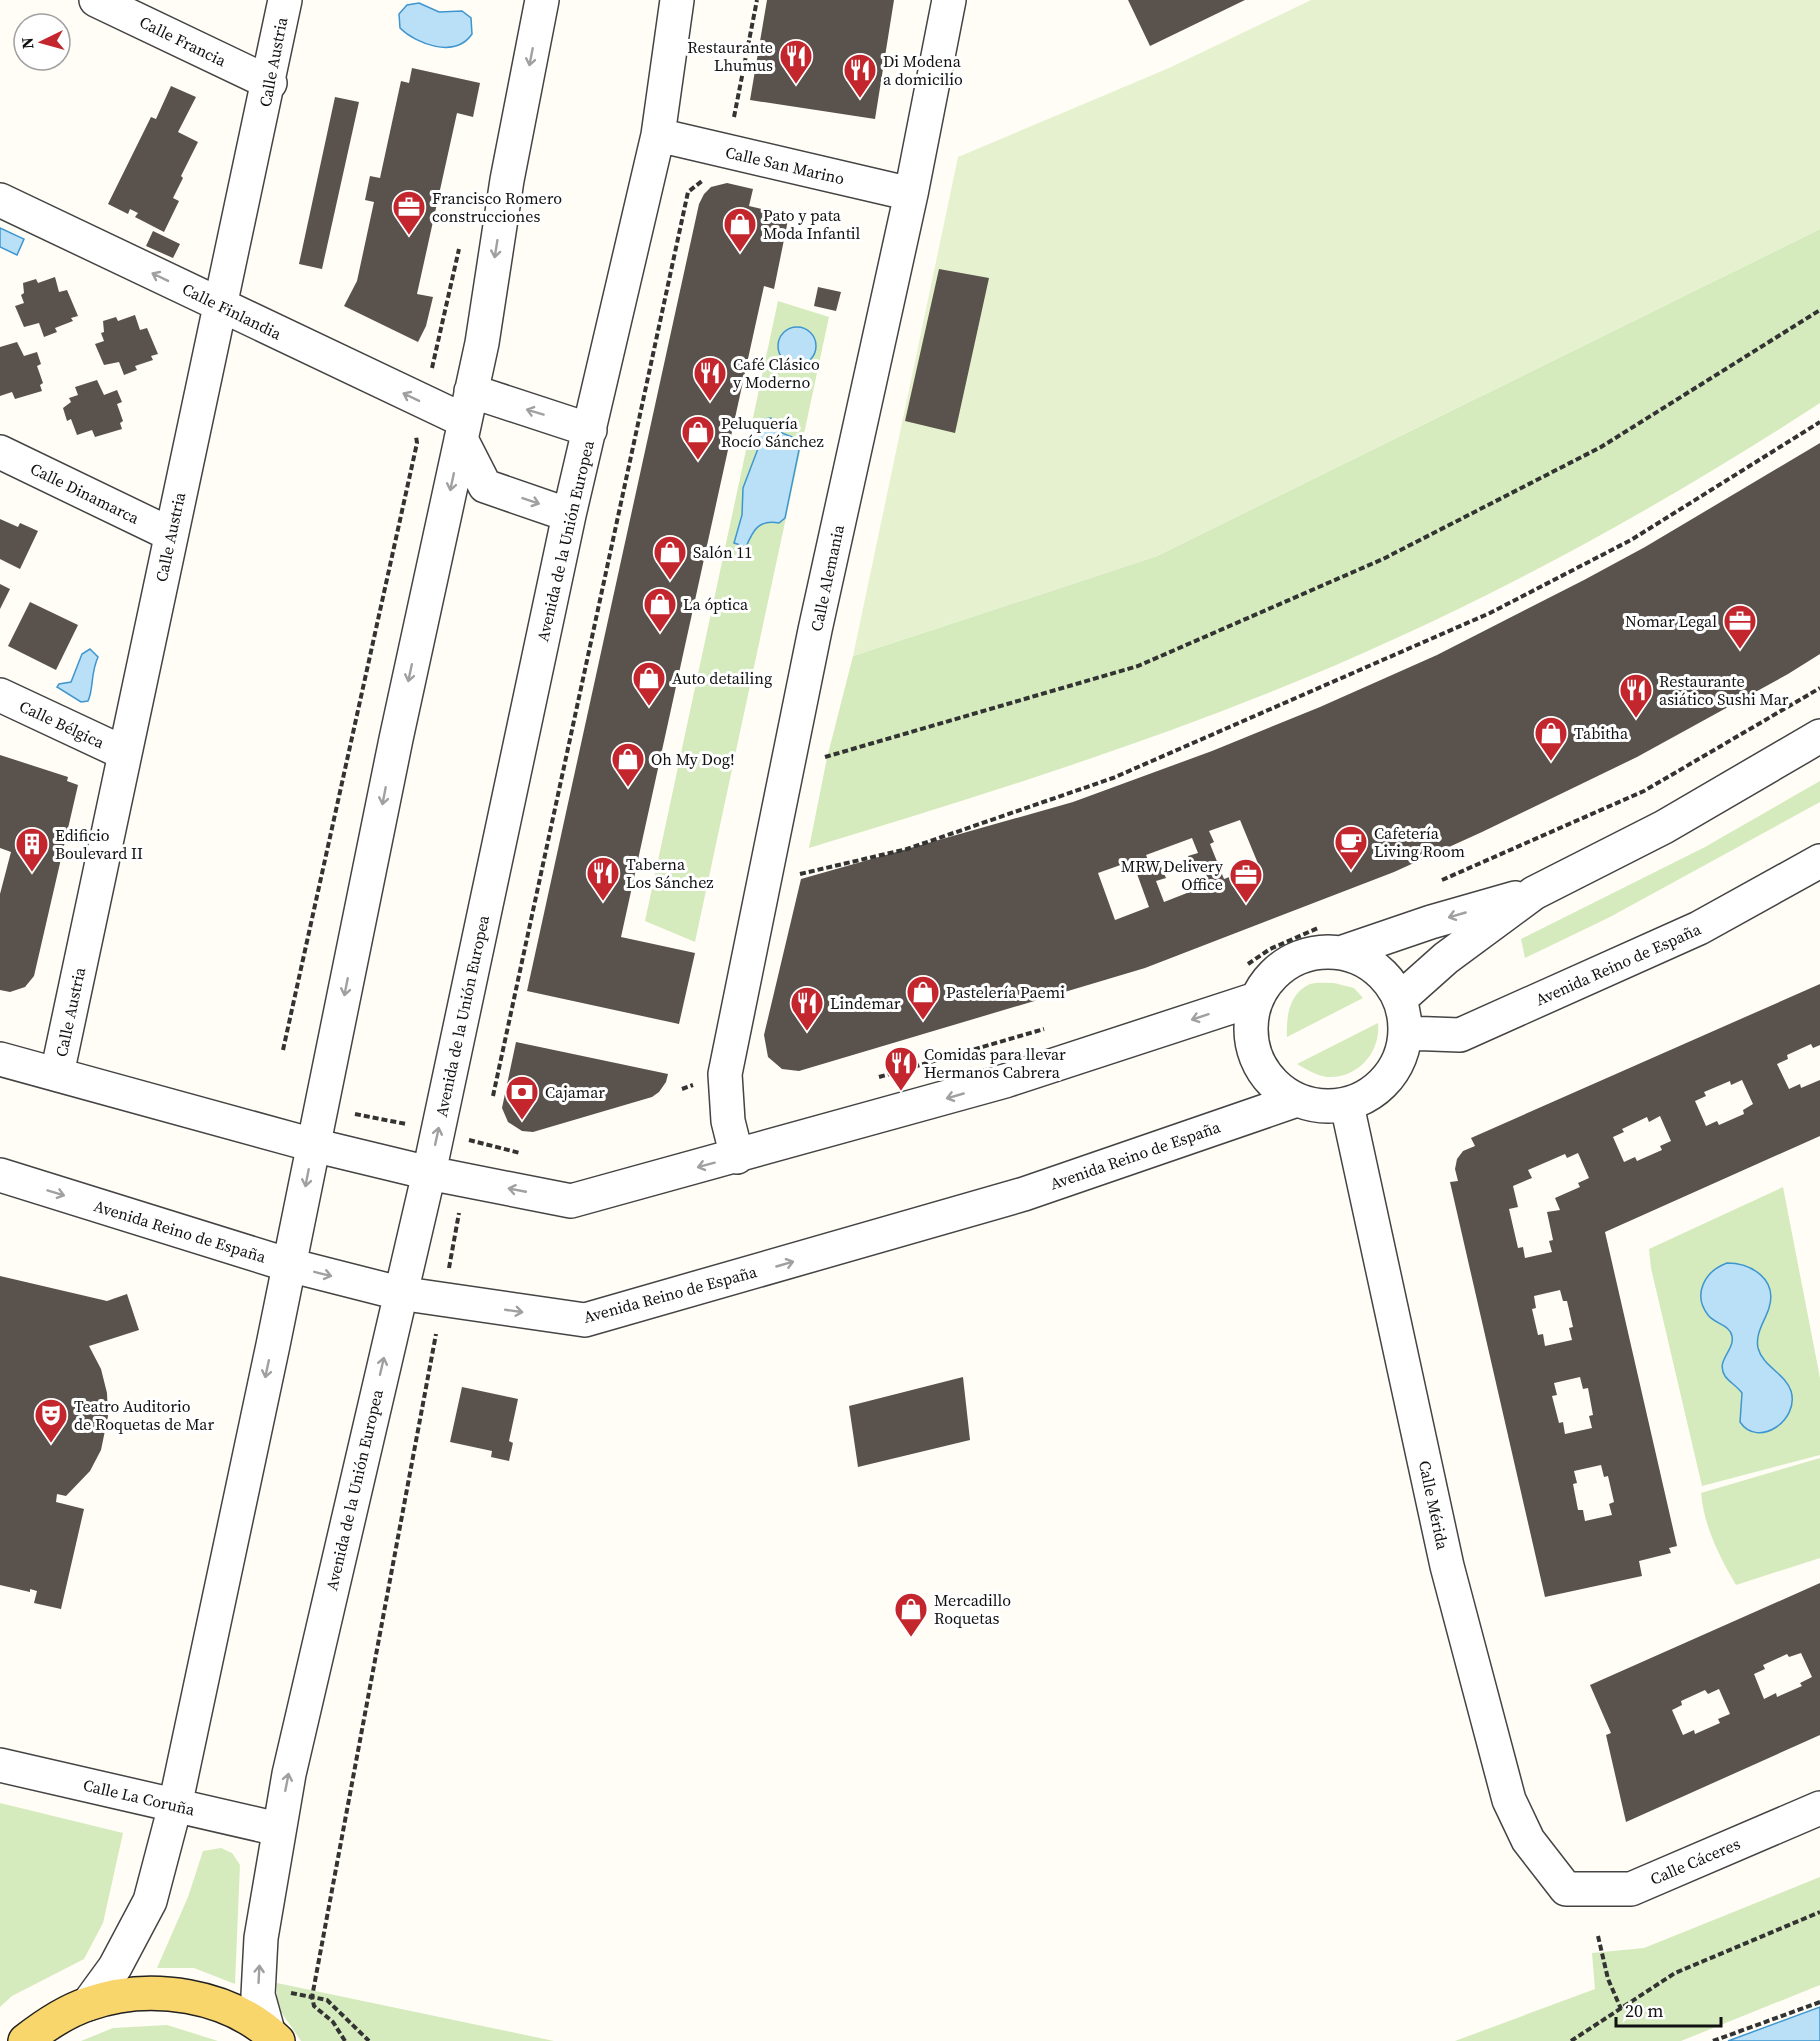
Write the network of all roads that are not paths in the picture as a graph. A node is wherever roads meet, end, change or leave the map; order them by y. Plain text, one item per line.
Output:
1 (96, 0) edge
2 (285, 0) edge
3 (542, 0) edge
4 (677, 0) edge
5 (950, 0) edge
6 (270, 83) junction
7 (658, 135) junction
8 (911, 194) junction
9 (0, 200) edge
10 (220, 306) junction
11 (466, 417) junction
12 (591, 430) junction
13 (0, 452) edge
14 (569, 514) junction
15 (170, 534) junction
16 (0, 695) edge
17 (1820, 736) edge
18 (124, 753) junction
19 (1820, 861) edge
20 (1534, 893) junction
21 (1343, 952) junction
22 (1256, 999) junction
23 (1400, 999) junction
24 (1406, 1033) junction
25 (0, 1059) edge
26 (57, 1074) junction
27 (1297, 1100) junction
28 (1347, 1105) junction
29 (314, 1145) junction
30 (737, 1157) junction
31 (429, 1173) junction
32 (0, 1175) edge
33 (289, 1265) junction
34 (399, 1293) junction
35 (0, 1765) edge
36 (175, 1806) junction
37 (1820, 1808) edge
38 (278, 1829) junction
39 (1566, 1889) joint
40 (88, 2004) junction
41 (273, 2036) edge
42 (24, 2041) edge

1 - 6 street, Calle Francia
2 - 6 street, Calle Austria
3 -> 11 street
4 - 7 street, Avenida de la Unión Europea
5 - 8 street, Calle Alemania
6 - 10 street, Calle Austria
7 - 8 street, Calle San Marino
7 - 12 street, Avenida de la Unión Europea
8 - 30 street, Calle Alemania
10 -> 9 street, Calle Finlandia
11 -> 10 street, Calle Finlandia
10 - 15 street, Calle Austria
12 -> 11 street, Calle Finlandia
11 -> 14 street
11 -> 29 street
12 - 14 street, Avenida de la Unión Europea
13 - 15 street, Calle Dinamarca
31 -> 14 street, Avenida de la Unión Europea
15 - 18 street, Calle Austria
16 - 18 street, Calle Bélgica
17 - 20 street
18 - 26 street, Calle Austria
19 - 24 street, Avenida Reino de España
20 -> 21 street
20 - 23 street
21 - 22 street
21 - 23 street
22 - 27 street
22 -> 30 street
23 - 24 street
24 - 28 street
25 - 26 street
26 - 29 street
27 - 28 street
34 -> 27 street, Avenida Reino de España
28 - 39 street, Calle Mérida
29 - 31 street
29 -> 33 street
30 -> 31 street
31 - 34 street, Avenida de la Unión Europea
32 -> 33 street, Avenida Reino de España
33 -> 34 street, Avenida Reino de España
33 -> 36 street
38 -> 34 street, Avenida de la Unión Europea
35 - 36 street, Calle La Coruña
36 - 38 street, Calle La Coruña
36 - 40 street
37 - 39 street, Calle Cáceres
41 -> 38 street, Avenida de la Unión Europea
40 - 41 main road
40 - 42 main road

